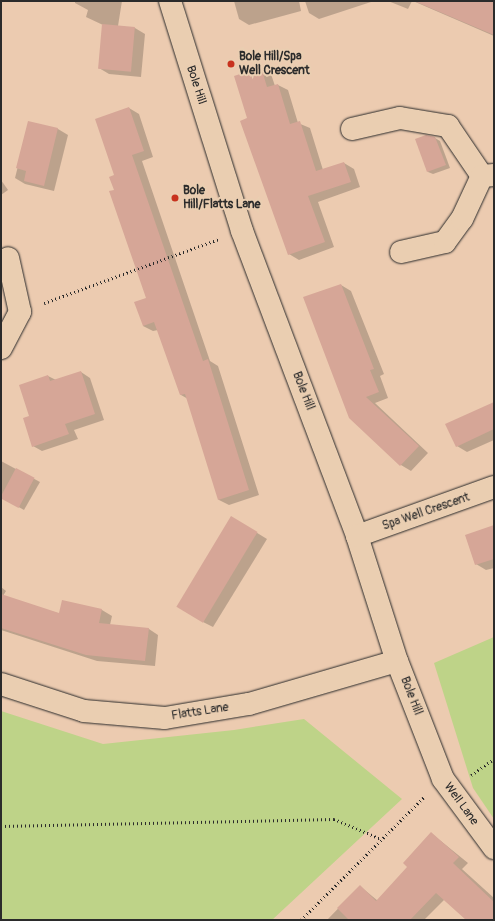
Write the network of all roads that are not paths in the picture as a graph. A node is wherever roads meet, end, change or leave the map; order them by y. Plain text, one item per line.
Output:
1 (170, 1) edge
2 (352, 129) dead end
3 (488, 176) edge
4 (401, 252) dead end
5 (8, 258) dead end
6 (1, 348) edge
7 (494, 487) edge
8 (357, 536) junction
9 (397, 661) junction
10 (1, 684) edge
11 (443, 779) joint
12 (494, 848) edge

1 - 8 street, Bole Hill
2 - 3 street
3 - 4 street
5 - 6 street
7 - 8 street, Spa Well Crescent
8 - 9 street, Bole Hill
9 - 10 street, Flatts Lane
9 - 11 street, Bole Hill
11 - 12 street, Well Lane

